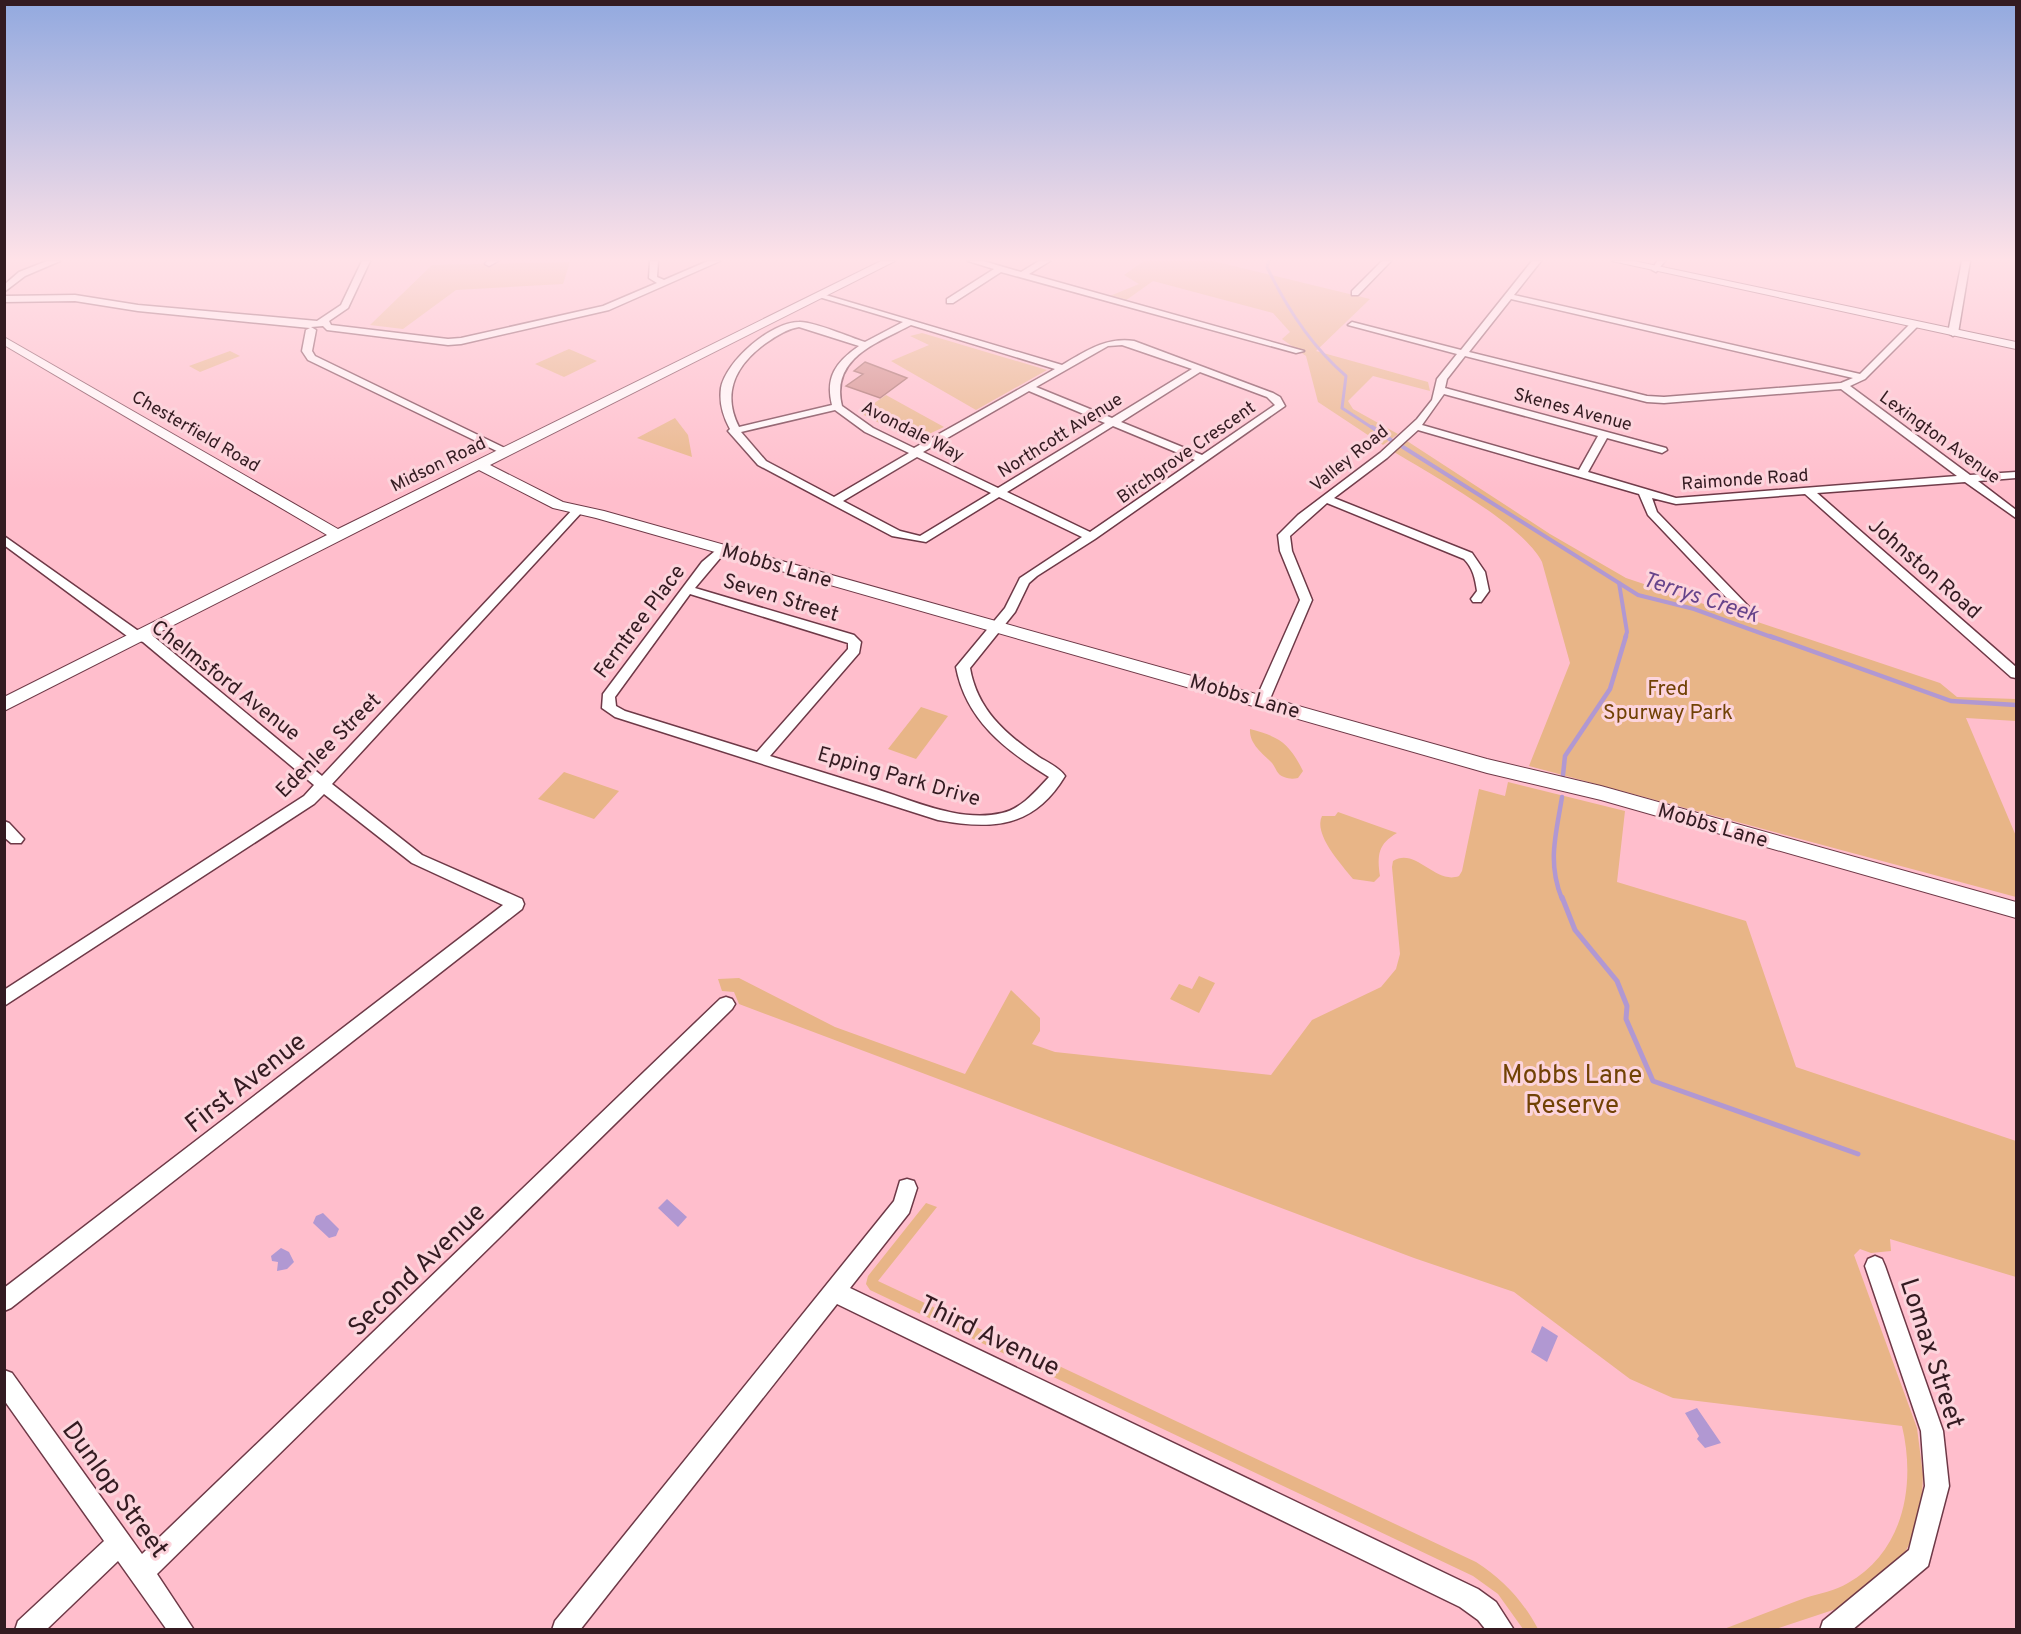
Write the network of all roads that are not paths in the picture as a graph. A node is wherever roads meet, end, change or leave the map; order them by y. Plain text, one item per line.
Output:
1 (309, 337) edge
2 (415, 337) edge
3 (477, 337) edge
4 (737, 337) edge
5 (769, 337) edge
6 (840, 337) edge
7 (883, 337) edge
8 (961, 337) edge
9 (1249, 337) edge
10 (1401, 337) edge
11 (1476, 337) edge
12 (1688, 337) edge
13 (1902, 337) edge
14 (1974, 337) edge
15 (5, 341) edge
16 (867, 346) junction
17 (2016, 346) edge
18 (1299, 351) dead end
19 (1464, 353) junction
20 (1063, 368) junction
21 (1199, 369) junction
22 (1862, 377) junction
23 (1843, 386) junction
24 (1030, 388) junction
25 (1440, 390) junction
26 (837, 407) junction
27 (1112, 422) junction
28 (1414, 426) junction
29 (733, 431) junction
30 (1604, 435) junction
31 (1662, 450) dead end
32 (505, 452) junction
33 (915, 452) junction
34 (1204, 460) junction
35 (479, 465) junction
36 (1581, 475) junction
37 (2016, 475) edge
38 (1969, 479) junction
39 (1808, 491) junction
40 (999, 492) junction
41 (1645, 494) junction
42 (1328, 499) junction
43 (835, 501) junction
44 (578, 510) junction
45 (2016, 515) edge
46 (338, 535) junction
47 (1091, 537) junction
48 (4, 539) edge
49 (721, 550) junction
50 (689, 590) junction
51 (1477, 599) dead end
52 (1747, 612) dead end
53 (996, 626) junction
54 (140, 636) junction
55 (2016, 674) edge
56 (1262, 700) junction
57 (4, 705) edge
58 (761, 757) junction
59 (324, 785) junction
60 (4, 827) edge
61 (16, 839) dead end
62 (516, 904) joint
63 (2016, 910) edge
64 (4, 999) edge
65 (726, 1004) dead end
66 (907, 1188) dead end
67 (1875, 1266) dead end
68 (836, 1292) junction
69 (4, 1300) edge
70 (4, 1381) edge
71 (119, 1543) junction
72 (141, 1572) junction
73 (27, 1629) edge
74 (182, 1629) edge
75 (564, 1629) edge
76 (1502, 1629) edge
77 (1832, 1629) edge

1 - 32 street
2 - 3 street
4 - 32 street, Midson Road
5 - 29 street
6 - 16 street
7 - 16 street, Avondale Way
8 - 20 street
9 - 18 street
10 - 19 street
11 - 19 street, Valley Road
12 - 22 street
13 - 22 street
14 - 17 street
15 - 46 street, Chesterfield Road
16 - 26 street, Avondale Way
19 - 23 street
19 - 25 street, Valley Road
20 - 21 street, Birchgrove Crescent
20 - 24 street, Birchgrove Crescent
21 - 27 street, Northcott Avenue
21 - 34 street, Birchgrove Crescent
22 - 23 street
23 - 38 street, Lexington Avenue
24 - 27 street
24 - 33 street, Birchgrove Crescent
25 - 28 street, Valley Road
25 - 30 street, Skenes Avenue
26 - 29 street
26 - 33 street, Avondale Way
27 - 34 street
27 - 40 street, Northcott Avenue
28 - 36 street, Raimonde Road
28 - 42 street, Valley Road
29 - 43 street, Northcott Avenue
30 - 31 street, Skenes Avenue
30 - 36 street
32 - 35 street, Midson Road
33 - 40 street, Avondale Way
33 - 43 street, Birchgrove Crescent
34 - 47 street, Birchgrove Crescent
35 - 44 street, Mobbs Lane
35 - 46 street, Midson Road
36 - 41 street, Raimonde Road
37 - 38 street, Raimonde Road
38 - 39 street, Raimonde Road
38 - 45 street, Lexington Avenue
39 - 41 street, Raimonde Road
39 - 55 street, Johnston Road
40 - 43 street, Northcott Avenue
40 - 47 street, Avondale Way
41 - 52 street
42 - 51 street
42 - 56 street, Valley Road
44 - 49 street, Mobbs Lane
44 - 59 street, Edenlee Street
46 - 54 street, Midson Road
47 - 53 street, Birchgrove Crescent
48 - 54 street, Chelmsford Avenue
49 - 50 street, Ferntree Place
49 - 53 street, Mobbs Lane
50 - 58 street, Ferntree Place
50 - 58 street, Seven Street
53 - 56 street, Mobbs Lane
53 - 58 street, Epping Park Drive
54 - 57 street, Midson Road
54 - 59 street, Chelmsford Avenue
56 - 63 street, Mobbs Lane
59 - 62 street, Chelmsford Avenue
59 - 64 street, Edenlee Street
60 - 61 street
62 - 69 street, First Avenue
65 - 72 street, Second Avenue
66 - 68 street
67 - 77 street, Lomax Street
68 - 75 street
68 - 76 street, Third Avenue
70 - 71 street, Dunlop Street
71 - 72 street, Dunlop Street
71 - 73 street
72 - 74 street, Dunlop Street

